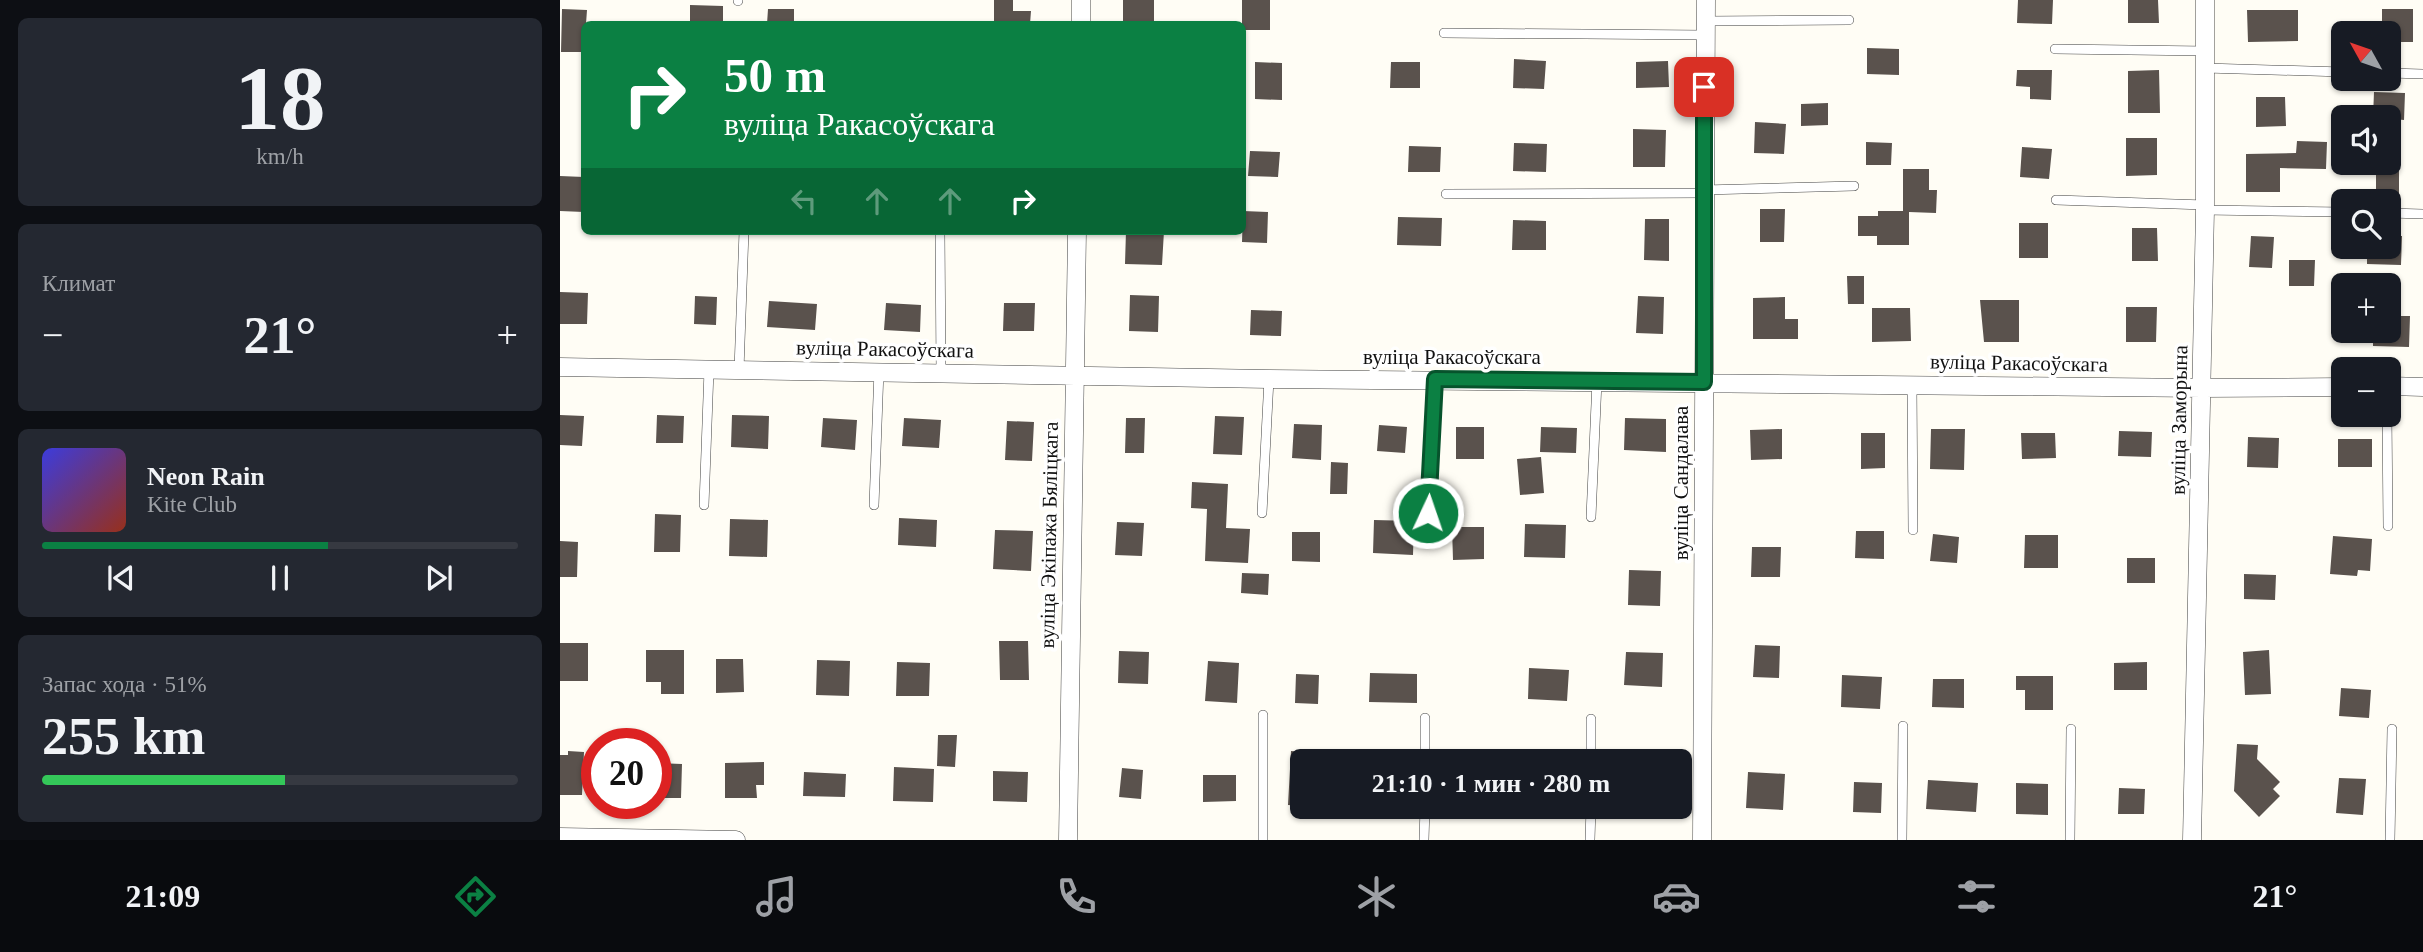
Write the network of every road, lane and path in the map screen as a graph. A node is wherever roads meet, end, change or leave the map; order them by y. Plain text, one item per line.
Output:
1 (1081, 0) edge
2 (1706, 0) edge
3 (2205, 0) edge
4 (1849, 20) dead end
5 (1081, 21) edge
6 (1705, 28) junction
7 (1444, 33) dead end
8 (2055, 49) dead end
9 (2205, 60) junction
10 (2331, 71) edge
11 (2401, 73) edge
12 (2423, 74) edge
13 (1854, 186) dead end
14 (1704, 192) junction
15 (1446, 194) dead end
16 (2056, 200) dead end
17 (2205, 208) junction
18 (2331, 212) edge
19 (2401, 213) edge
20 (2423, 214) edge
21 (744, 235) edge
22 (940, 235) edge
23 (1077, 235) edge
24 (560, 368) edge
25 (709, 370) junction
26 (739, 370) junction
27 (879, 370) junction
28 (941, 372) junction
29 (1074, 376) junction
30 (1269, 379) junction
31 (1435, 379) junction
32 (1597, 381) junction
33 (1704, 382) junction
34 (1912, 384) junction
35 (2401, 386) edge
36 (2331, 387) edge
37 (2423, 387) edge
38 (2202, 388) junction
39 (2387, 427) edge
40 (704, 505) dead end
41 (874, 505) dead end
42 (1262, 513) dead end
43 (1428, 513) dead end
44 (1591, 517) dead end
45 (2388, 526) dead end
46 (1913, 530) dead end
47 (1263, 715) dead end
48 (1425, 718) dead end
49 (1591, 719) dead end
50 (1903, 726) dead end
51 (2071, 729) dead end
52 (2392, 729) dead end
53 (1425, 749) edge
54 (1591, 749) edge
55 (1425, 819) edge
56 (1591, 819) edge
57 (560, 837) edge
58 (736, 840) edge
59 (1068, 840) edge
60 (1263, 840) edge
61 (1424, 840) edge
62 (1591, 840) edge
63 (1702, 840) edge
64 (1902, 840) edge
65 (2070, 840) edge
66 (2192, 840) edge
67 (2390, 840) edge

1 - 5 street
2 - 6 street, вуліца Сандалава
3 - 9 street, вуліца Заморына
4 - 6 lane
6 - 7 lane
6 - 14 street, вуліца Сандалава
8 - 9 lane
9 - 10 lane
9 - 17 street, вуліца Заморына
11 - 12 lane
13 - 14 lane
14 - 15 lane
14 - 33 street, вуліца Сандалава
16 - 17 lane
17 - 18 lane
17 - 38 street, вуліца Заморына
19 - 20 lane
21 - 26 lane
22 - 28 lane
23 - 29 street, вуліца Экіпажа Бяліцкага
24 - 25 street, вуліца Ракасоўскага
25 - 26 street, вуліца Ракасоўскага
25 - 40 lane
26 - 27 street, вуліца Ракасоўскага
27 - 28 street, вуліца Ракасоўскага
27 - 41 lane
28 - 29 street, вуліца Ракасоўскага
29 - 30 street, вуліца Ракасоўскага
29 - 59 street, вуліца Экіпажа Бяліцкага
30 - 31 street, вуліца Ракасоўскага
30 - 42 lane
31 - 32 street, вуліца Ракасоўскага
31 - 43 lane
32 - 33 street, вуліца Ракасоўскага
32 - 44 lane
33 - 34 street, вуліца Ракасоўскага
33 - 63 street, вуліца Сандалава
34 - 38 street, вуліца Ракасоўскага
34 - 46 lane
35 - 37 street
36 - 38 street, вуліца Ракасоўскага
38 - 66 street, вуліца Заморына
39 - 45 lane
47 - 60 lane
48 - 53 lane
49 - 54 lane
50 - 64 lane
51 - 65 lane
52 - 67 lane
55 - 61 lane
56 - 62 lane
57 - 58 street

